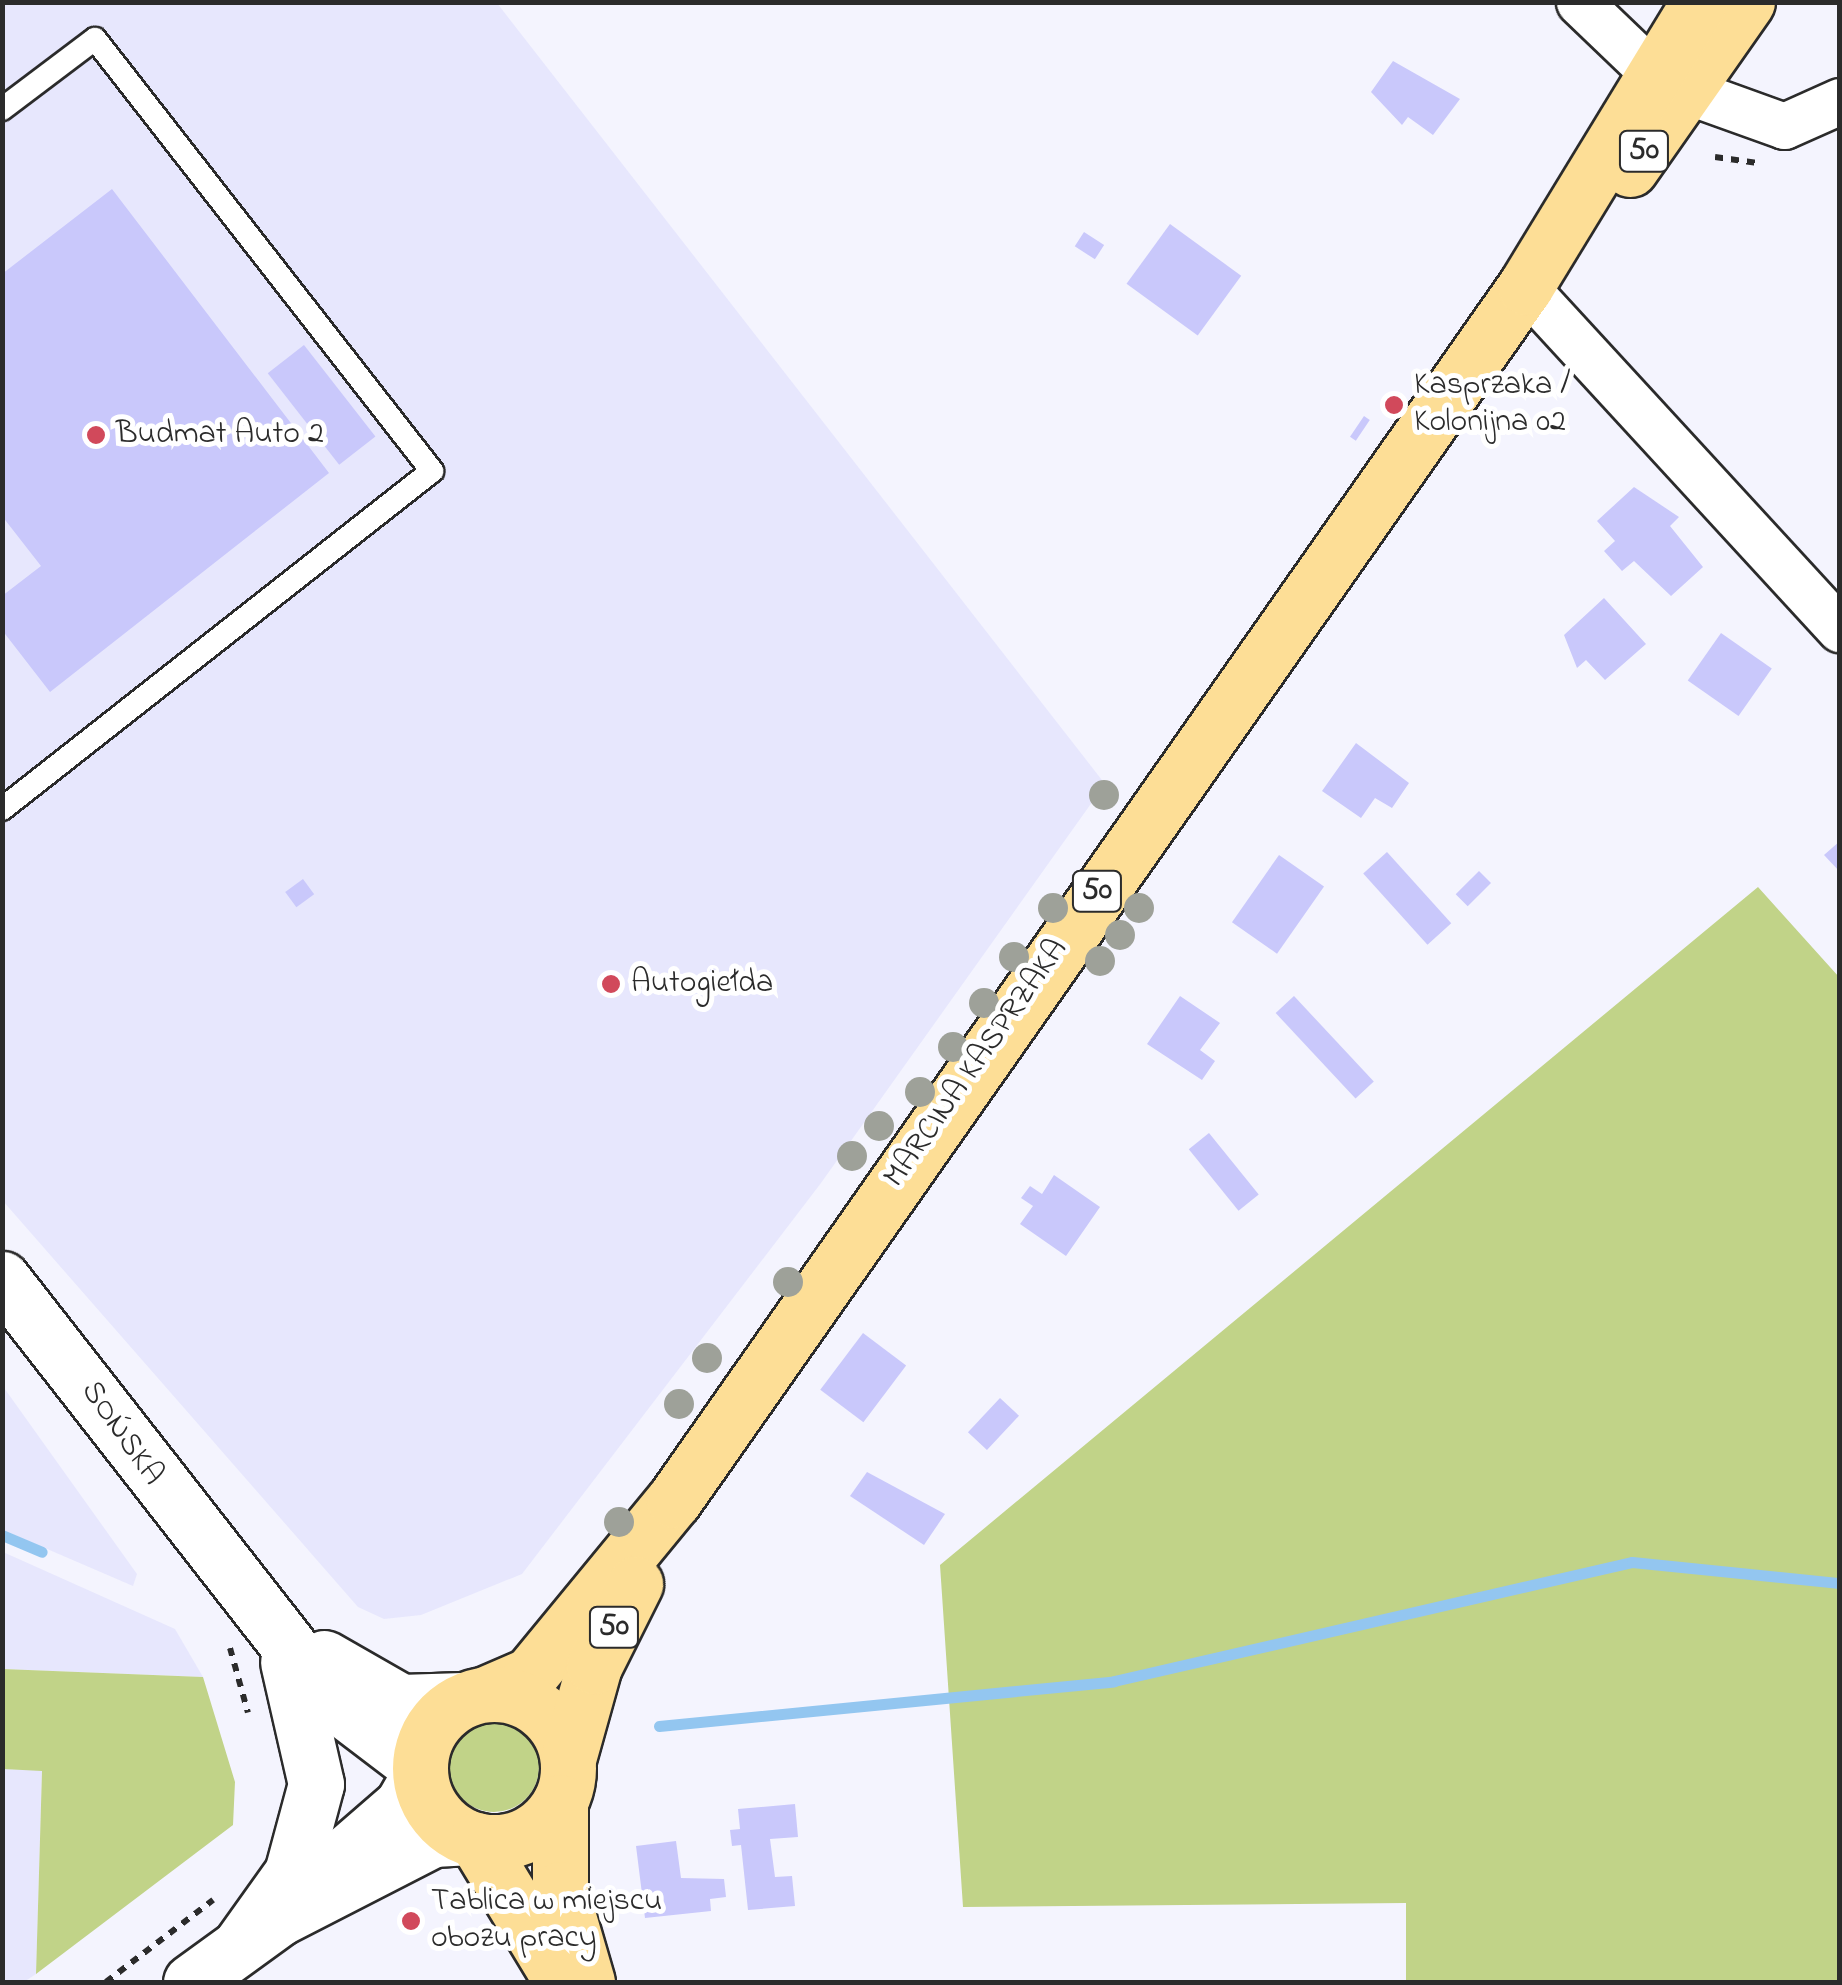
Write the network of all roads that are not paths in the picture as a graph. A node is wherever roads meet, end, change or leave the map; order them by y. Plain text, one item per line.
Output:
1 (1579, 2) edge
2 (1699, 2) edge
3 (1747, 2) edge
4 (1669, 81) junction
5 (1840, 102) edge
6 (2, 110) edge
7 (1525, 287) junction
8 (1840, 630) edge
9 (2, 809) edge
10 (2, 1279) edge
11 (674, 1500) junction
12 (227, 1609) junction
13 (278, 1636) junction
14 (476, 1697) junction
15 (420, 1770) junction
16 (564, 1780) junction
17 (471, 1839) junction
18 (261, 1931) junction
19 (191, 1982) edge
20 (562, 1982) edge
21 (587, 1982) edge

1 - 4 street
2 - 4 main road, MARCINA KASPRZAKA / 50
3 - 4 main road, MARCINA KASPRZAKA / 50
4 - 5 street
4 - 7 main road, MARCINA KASPRZAKA / 50
6 - 9 lane
7 - 8 street
7 - 11 main road, MARCINA KASPRZAKA / 50
10 - 12 street, SOŃSKA
11 - 14 main road, MARCINA KASPRZAKA / 50
11 - 16 main road, MARCINA KASPRZAKA / 50
12 - 13 street, SOŃSKA
12 - 14 street, SOŃSKA
13 - 15 street, SOŃSKA
13 - 18 street
14 - 15 main road
14 - 16 main road
15 - 17 main road
15 - 18 street
16 - 17 main road
16 - 21 main road, 50
17 - 18 street
17 - 20 main road
18 - 19 street

